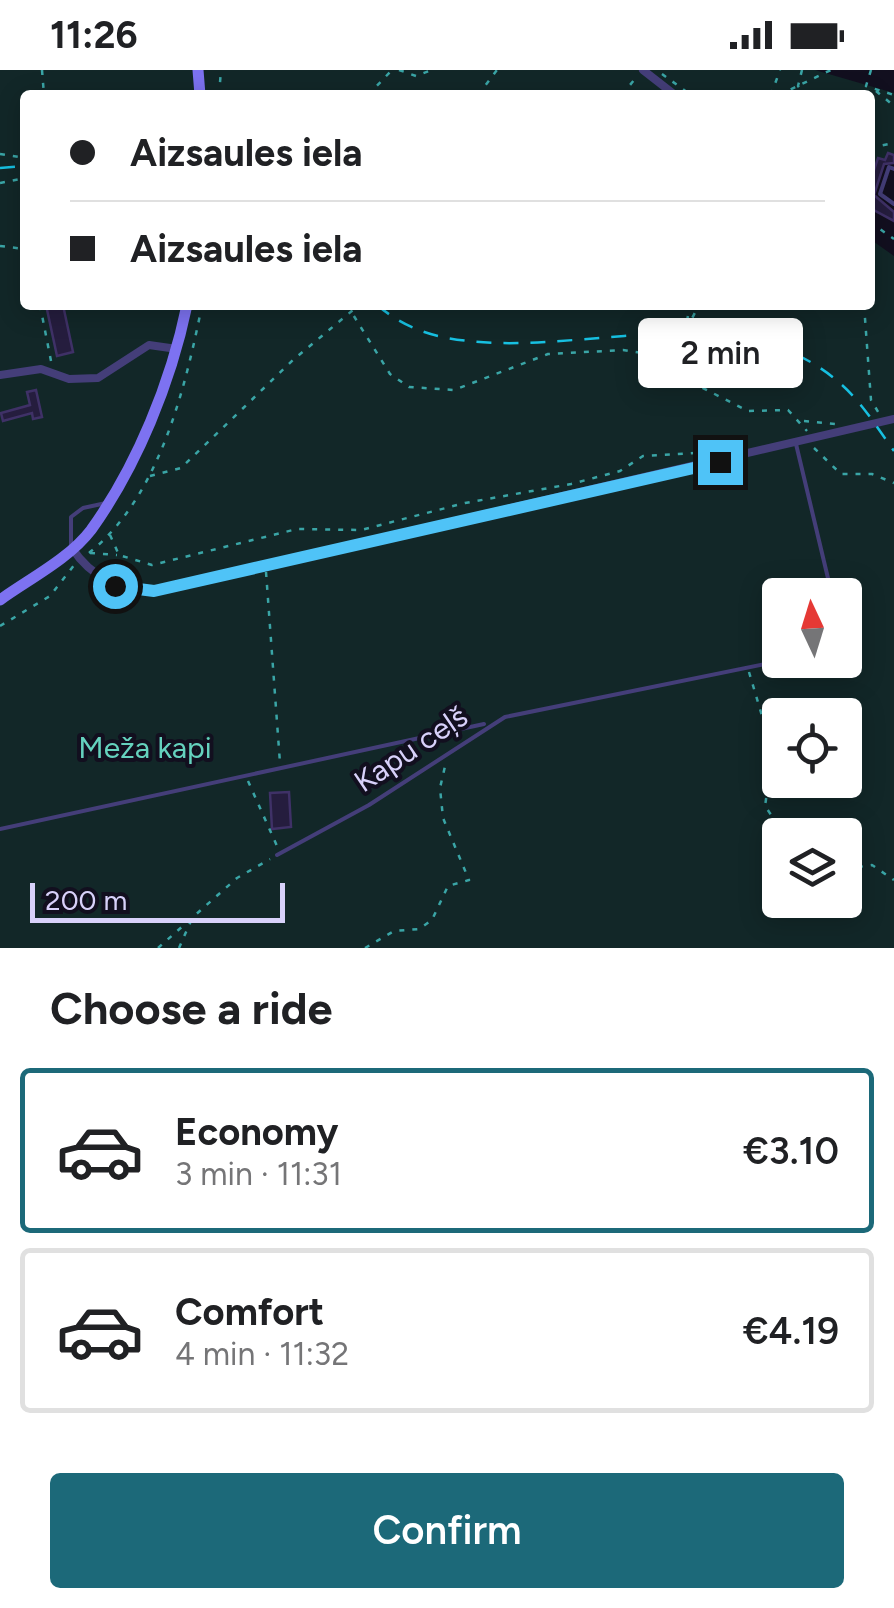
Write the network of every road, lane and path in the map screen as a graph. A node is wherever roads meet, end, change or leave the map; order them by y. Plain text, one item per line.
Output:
1 (392, 70) edge
2 (399, 70) edge
3 (432, 70) edge
4 (497, 70) edge
5 (642, 70) edge
6 (657, 70) edge
7 (802, 70) edge
8 (831, 70) edge
9 (871, 70) edge
10 (820, 73) edge
11 (798, 86) junction
12 (873, 88) junction
13 (373, 90) edge
14 (482, 90) edge
15 (626, 90) edge
16 (668, 90) edge
17 (684, 90) edge
18 (790, 90) edge
19 (801, 90) edge
20 (894, 96) edge
21 (894, 106) edge
22 (894, 169) edge
23 (894, 204) edge
24 (41, 310) edge
25 (186, 310) edge
26 (201, 310) edge
27 (354, 310) edge
28 (689, 310) edge
29 (695, 310) edge
30 (864, 310) edge
31 (351, 312) junction
32 (687, 322) junction
33 (676, 348) junction
34 (178, 349) junction
35 (660, 356) junction
36 (679, 369) junction
37 (54, 372) junction
38 (0, 375) edge
39 (880, 416) dead end
40 (894, 420) edge
41 (809, 437) junction
42 (796, 441) junction
43 (716, 452) dead end
44 (148, 477) junction
45 (894, 483) edge
46 (106, 503) junction
47 (329, 530) junction
48 (110, 535) junction
49 (72, 548) junction
50 (329, 551) junction
51 (90, 553) junction
52 (119, 555) junction
53 (79, 560) junction
54 (266, 565) junction
55 (828, 578) edge
56 (0, 600) edge
57 (0, 626) edge
58 (762, 666) edge
59 (749, 670) junction
60 (489, 723) junction
61 (445, 756) junction
62 (280, 770) junction
63 (245, 775) junction
64 (774, 818) edge
65 (0, 829) edge
66 (280, 854) junction
67 (862, 867) edge
68 (894, 880) edge
69 (194, 912) junction
70 (158, 948) edge
71 (179, 948) edge
72 (365, 948) edge

1 - 13 path
2 - 3 path
4 - 14 path
5 - 15 path
5 - 16 street
6 - 17 path
7 - 11 path
8 - 10 path
9 - 12 path
10 - 11 path
11 - 18 path
11 - 19 path
12 - 20 path
12 - 21 path
22 - 23 lane
24 - 37 path
25 - 34 street
26 - 44 path
27 - 31 path
28 - 32 path
29 - 32 path
30 - 39 path
31 - 35 path
31 - 44 path
32 - 33 path
33 - 35 path
33 - 36 path
34 - 37 street
34 - 46 street
35 - 36 path
36 - 41 path
37 - 38 street
40 - 41 street
41 - 42 street
41 - 42 path
41 - 45 path
42 - 50 street
42 - 55 lane
43 - 47 path
44 - 48 path
46 - 49 street
46 - 49 lane
47 - 50 path
47 - 52 path
48 - 51 path
48 - 52 path
49 - 53 street
49 - 56 street
50 - 54 street
51 - 52 path
51 - 53 path
53 - 54 street
53 - 57 path
54 - 62 path
58 - 59 lane, Kapu ceļš
59 - 60 lane, Kapu ceļš
59 - 64 path
60 - 61 lane, Kapu ceļš
60 - 62 lane
61 - 66 lane, Kapu ceļš
61 - 72 path
62 - 63 lane
63 - 65 lane
63 - 66 path
66 - 69 path
67 - 68 path
69 - 70 path
69 - 71 path

